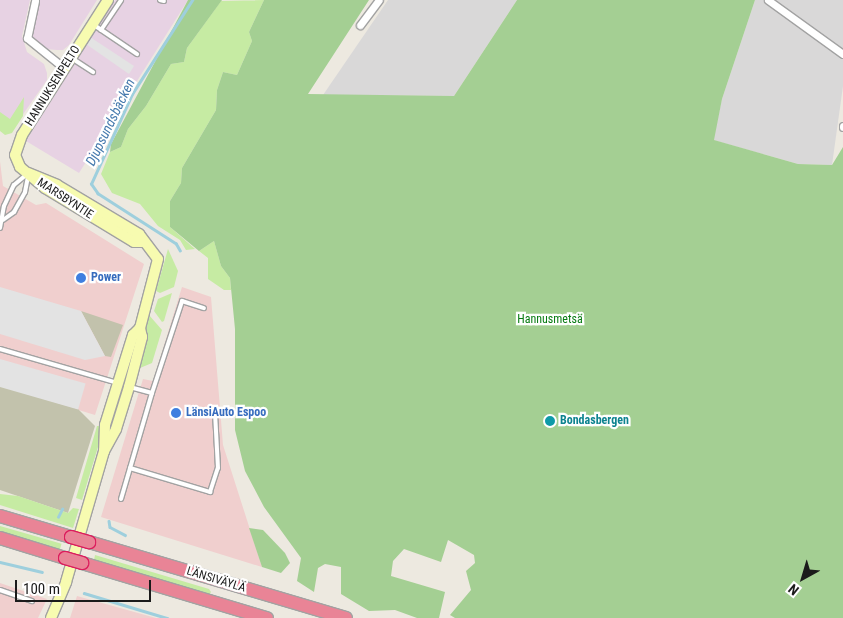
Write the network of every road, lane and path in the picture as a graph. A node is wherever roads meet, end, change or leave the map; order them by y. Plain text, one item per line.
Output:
1 (35, 0) edge
2 (108, 0) edge
3 (121, 0) edge
4 (379, 0) edge
5 (768, 0) edge
6 (360, 26) dead end
7 (97, 27) junction
8 (137, 54) dead end
9 (843, 54) edge
10 (71, 58) junction
11 (64, 68) junction
12 (93, 72) dead end
13 (28, 173) junction
14 (3, 220) junction
15 (0, 228) edge
16 (204, 308) dead end
17 (140, 328) junction
18 (0, 349) edge
19 (118, 384) junction
20 (129, 387) junction
21 (152, 394) junction
22 (215, 412) dead end
23 (104, 451) junction
24 (130, 468) junction
25 (121, 499) dead end
26 (0, 516) edge
27 (0, 538) edge
28 (0, 590) edge
29 (32, 601) dead end
30 (51, 618) edge
31 (267, 618) edge
32 (346, 618) edge

1 - 11 street
2 - 7 main road, HANNUKSENPELTO
3 - 7 lane
4 - 6 street
5 - 9 street
7 - 8 lane
7 - 10 main road, HANNUKSENPELTO
10 - 11 main road, HANNUKSENPELTO
10 - 12 lane
11 - 13 main road, HANNUKSENPELTO
13 - 14 lane
13 - 14 lane
13 - 17 main road, MARSBYNTIE
14 - 15 lane
16 - 21 lane
17 - 19 main road, MARSBYNTIE
17 - 20 main road, MARSBYNTIE
18 - 19 lane
19 - 20 lane
19 - 23 main road, MARSBYNTIE
20 - 21 lane
20 - 23 main road, MARSBYNTIE
21 - 24 lane
22 - 24 lane
23 - 30 main road, MARSBYNTIE
24 - 25 lane
26 - 32 highway, LÄNSIVÄYLÄ, bridge
27 - 31 highway, LÄNSIVÄYLÄ, bridge
28 - 29 lane

